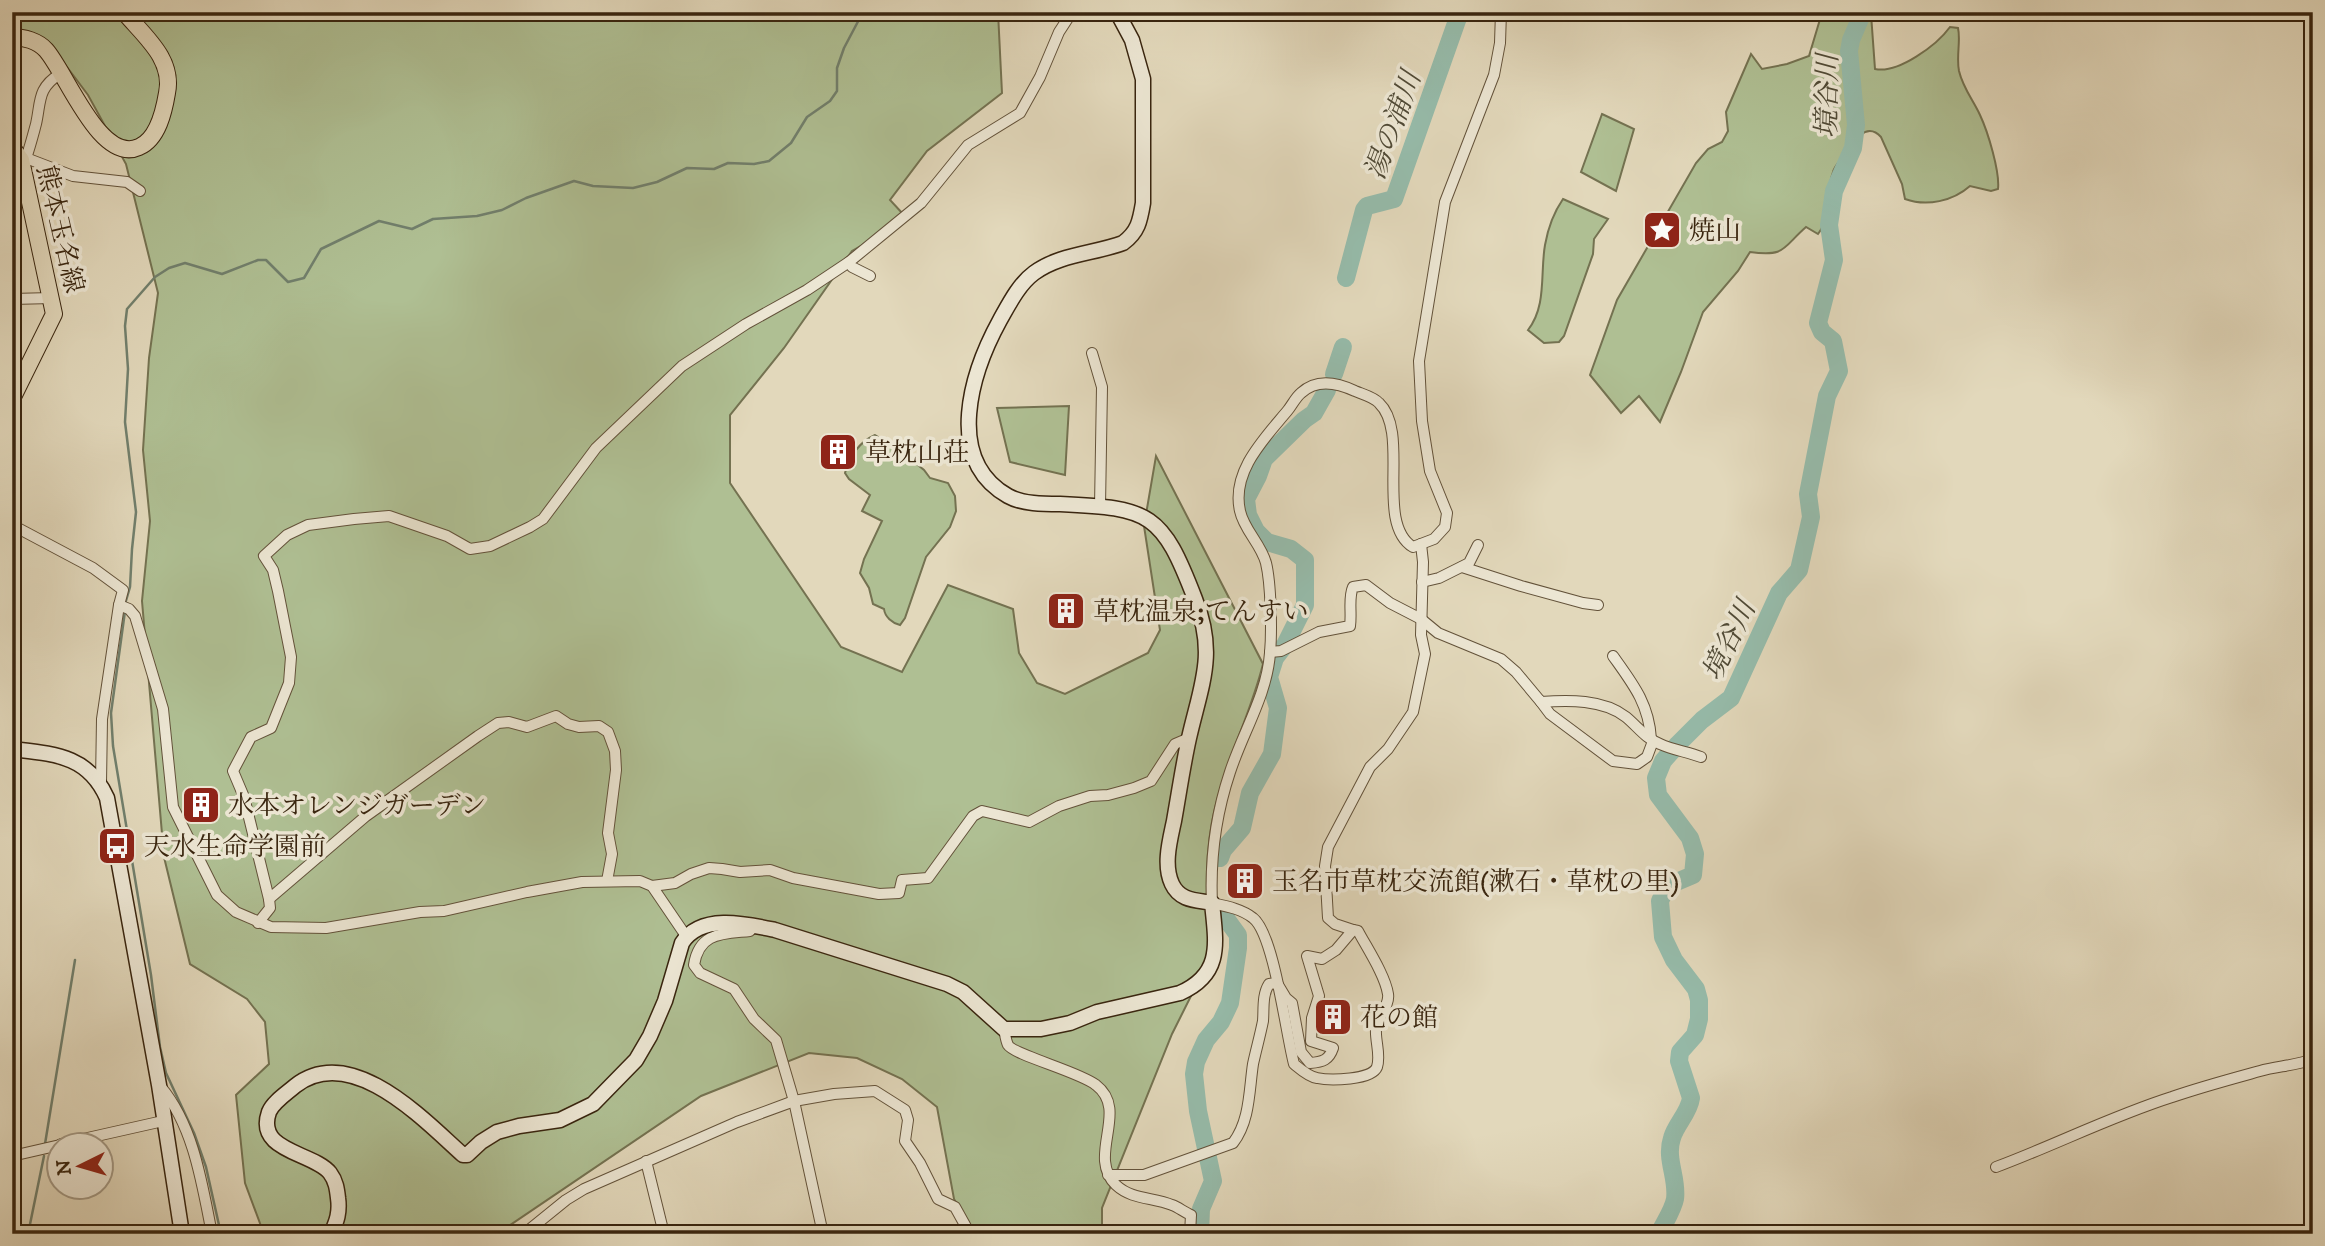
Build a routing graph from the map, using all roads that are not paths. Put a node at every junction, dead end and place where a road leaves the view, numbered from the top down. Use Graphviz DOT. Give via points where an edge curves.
graph roads {
  1 [pos="124,12"];
  2 [pos="1072,12"];
  3 [pos="1117,12"];
  4 [pos="1502,12"];
  5 [pos="12,37"];
  6 [pos="60,74"];
  7 [pos="20,155"];
  8 [pos="140,191"];
  9 [pos="849,262"];
  10 [pos="870,276"];
  11 [pos="52,298"];
  12 [pos="12,299"];
  13 [pos="1092,353"];
  14 [pos="12,399"];
  15 [pos="1100,506"];
  16 [pos="12,525"];
  17 [pos="1421,544"];
  18 [pos="1478,545"];
  19 [pos="1462,567"];
  20 [pos="1422,582"];
  21 [pos="1598,605"];
  22 [pos="123,606"];
  23 [pos="1421,619"];
  24 [pos="1276,652"];
  25 [pos="1613,656"];
  26 [pos="1541,702"];
  27 [pos="1189,738"];
  28 [pos="1652,740"];
  29 [pos="12,749"];
  30 [pos="1701,757"];
  31 [pos="101,783"];
  32 [pos="607,881"];
  33 [pos="652,886"];
  34 [pos="269,899"];
  35 [pos="1212,903"];
  36 [pos="258,923"];
  37 [pos="754,926"];
  38 [pos="1353,930"];
  39 [pos="686,936"];
  40 [pos="1278,983"];
  41 [pos="1004,1029"];
  42 [pos="2313,1059"];
  43 [pos="159,1085"];
  44 [pos="794,1101"];
  45 [pos="163,1122"];
  46 [pos="116,1132"];
  47 [pos="46,1148"];
  48 [pos="12,1156"];
  49 [pos="646,1161"];
  50 [pos="1996,1167"];
  51 [pos="1108,1174"];
  52 [pos="822,1232"];
  53 [pos="182,1234"];
  54 [pos="212,1234"];
  55 [pos="331,1234"];
  56 [pos="524,1234"];
  57 [pos="664,1234"];
  58 [pos="809,1234"];
  59 [pos="970,1234"];
  60 [pos="1190,1234"];
  1 -- 6 [label="main road" via="168,69 166,100 152,139 136,149 119,148 109,141"];
  2 -- 9 [label="street" via="1020,113 968,145 922,203"];
  3 -- 15 [label="street" via="1132,40 1143,79 1140,223 1123,243 1051,262 1031,275 993,333 969,400 971,447 990,482 1009,496 1047,504"];
  4 -- 17 [label="street" via="1494,75 1445,202 1419,361 1430,471 1447,513 1445,527"];
  5 -- 6 [label="main road" via="33,41 46,50"];
  6 -- 7 [label="street" via="48,81 39,100 37,122"];
  7 -- 8 [label="street" via="74,176 127,182"];
  7 -- 11 [label="main road, 熊本玉名線"];
  9 -- 10 [label="street"];
  9 -- 34 [label="street" via="681,366 596,448 543,519 530,527 470,549 389,516 342,520 308,525 287,535 264,556 273,570 291,657 289,683 271,728 251,737 233,771 244,797"];
  11 -- 12 [label="street"];
  11 -- 14 [label="main road, 熊本玉名線" via="54,314"];
  13 -- 15 [label="street" via="1102,387"];
  15 -- 27 [label="street" via="1132,511 1160,528 1202,615 1207,656"];
  16 -- 22 [label="street" via="117,584 123,590"];
  17 -- 20 [label="street"];
  17 -- 24 [label="street" via="1413,547 1406,542 1395,515 1393,440 1379,403 1333,383 1319,383 1301,392 1250,459 1239,494 1240,511 1266,563"];
  18 -- 19 [label="street"];
  19 -- 20 [label="street"];
  19 -- 21 [label="street"];
  20 -- 23 [label="street"];
  22 -- 31 [label="street" via="102,719"];
  22 -- 36 [label="street" via="135,616 163,709 173,807 217,895"];
  23 -- 24 [label="street" via="1366,584 1353,587 1350,593 1350,626 1319,632"];
  23 -- 26 [label="street" via="1438,633 1501,659"];
  23 -- 38 [label="street" via="1425,654 1413,712 1370,767 1328,847 1328,918"];
  24 -- 35 [label="street" via="1230,773 1218,820"];
  25 -- 28 [label="street" via="1642,698"];
  26 -- 28 [label="street" via="1600,705 1624,715"];
  26 -- 28 [label="street" via="1550,714 1613,761 1637,764 1647,757"];
  27 -- 33 [label="street" via="1175,744 1151,781 1134,788 1059,806 1029,822 982,811 973,816 928,878 902,880 899,893 878,894 770,870 709,868 675,883"];
  27 -- 35 [label="street" via="1170,839 1169,874 1172,885 1186,899"];
  28 -- 30 [label="street"];
  29 -- 31 [label="street" via="72,760"];
  31 -- 43 [label="street" via="113,821"];
  32 -- 33 [label="street" via="640,881"];
  32 -- 34 [label="street" via="615,751 608,732 599,726 579,727 556,716 527,727 498,723 366,816"];
  32 -- 36 [label="street" via="326,928"];
  33 -- 39 [label="street"];
  34 -- 36 [label="street" via="270,908"];
  35 -- 40 [label="street" via="1255,918"];
  35 -- 41 [label="street" via="1215,956 1212,967 1193,988 1051,1027"];
  37 -- 39 [label="street" via="707,925"];
  37 -- 41 [label="street" via="947,984 964,992"];
  37 -- 44 [label="street" via="750,931 715,935 695,953 694,965 734,989 776,1041"];
  38 -- 40 [label="street" via="1322,959 1307,956 1319,996 1311,1041 1333,1048 1323,1062 1310,1063 1301,1052 1292,1003"];
  38 -- 40 [label="street" via="1358,931 1388,994 1376,1028 1377,1069 1371,1074 1315,1078 1294,1064"];
  39 -- 55 [label="street" via="665,1002 636,1060 593,1104 576,1114 497,1132 463,1155 383,1088 361,1078 317,1073 283,1096 269,1112 270,1136 282,1148 330,1173 340,1212"];
  40 -- 51 [label="street" via="1265,990 1248,1108 1233,1143 1144,1175"];
  41 -- 51 [label="street" via="1008,1046 1017,1053 1075,1074 1108,1097"];
  42 -- 50 [label="street" via="2169,1097"];
  43 -- 45 [label="street"];
  43 -- 54 [label="street" via="171,1099 188,1136"];
  44 -- 49 [label="street"];
  44 -- 52 [label="street"];
  44 -- 59 [label="street" via="874,1091 905,1110 905,1141 938,1199 955,1207"];
  45 -- 46 [label="street"];
  45 -- 53 [label="street"];
  47 -- 48 [label="street"];
  49 -- 56 [label="street" via="584,1189"];
  49 -- 57 [label="street"];
  51 -- 60 [label="street" via="1117,1186 1140,1198 1171,1204 1191,1215"];
  52 -- 58 [label="street"];
}
